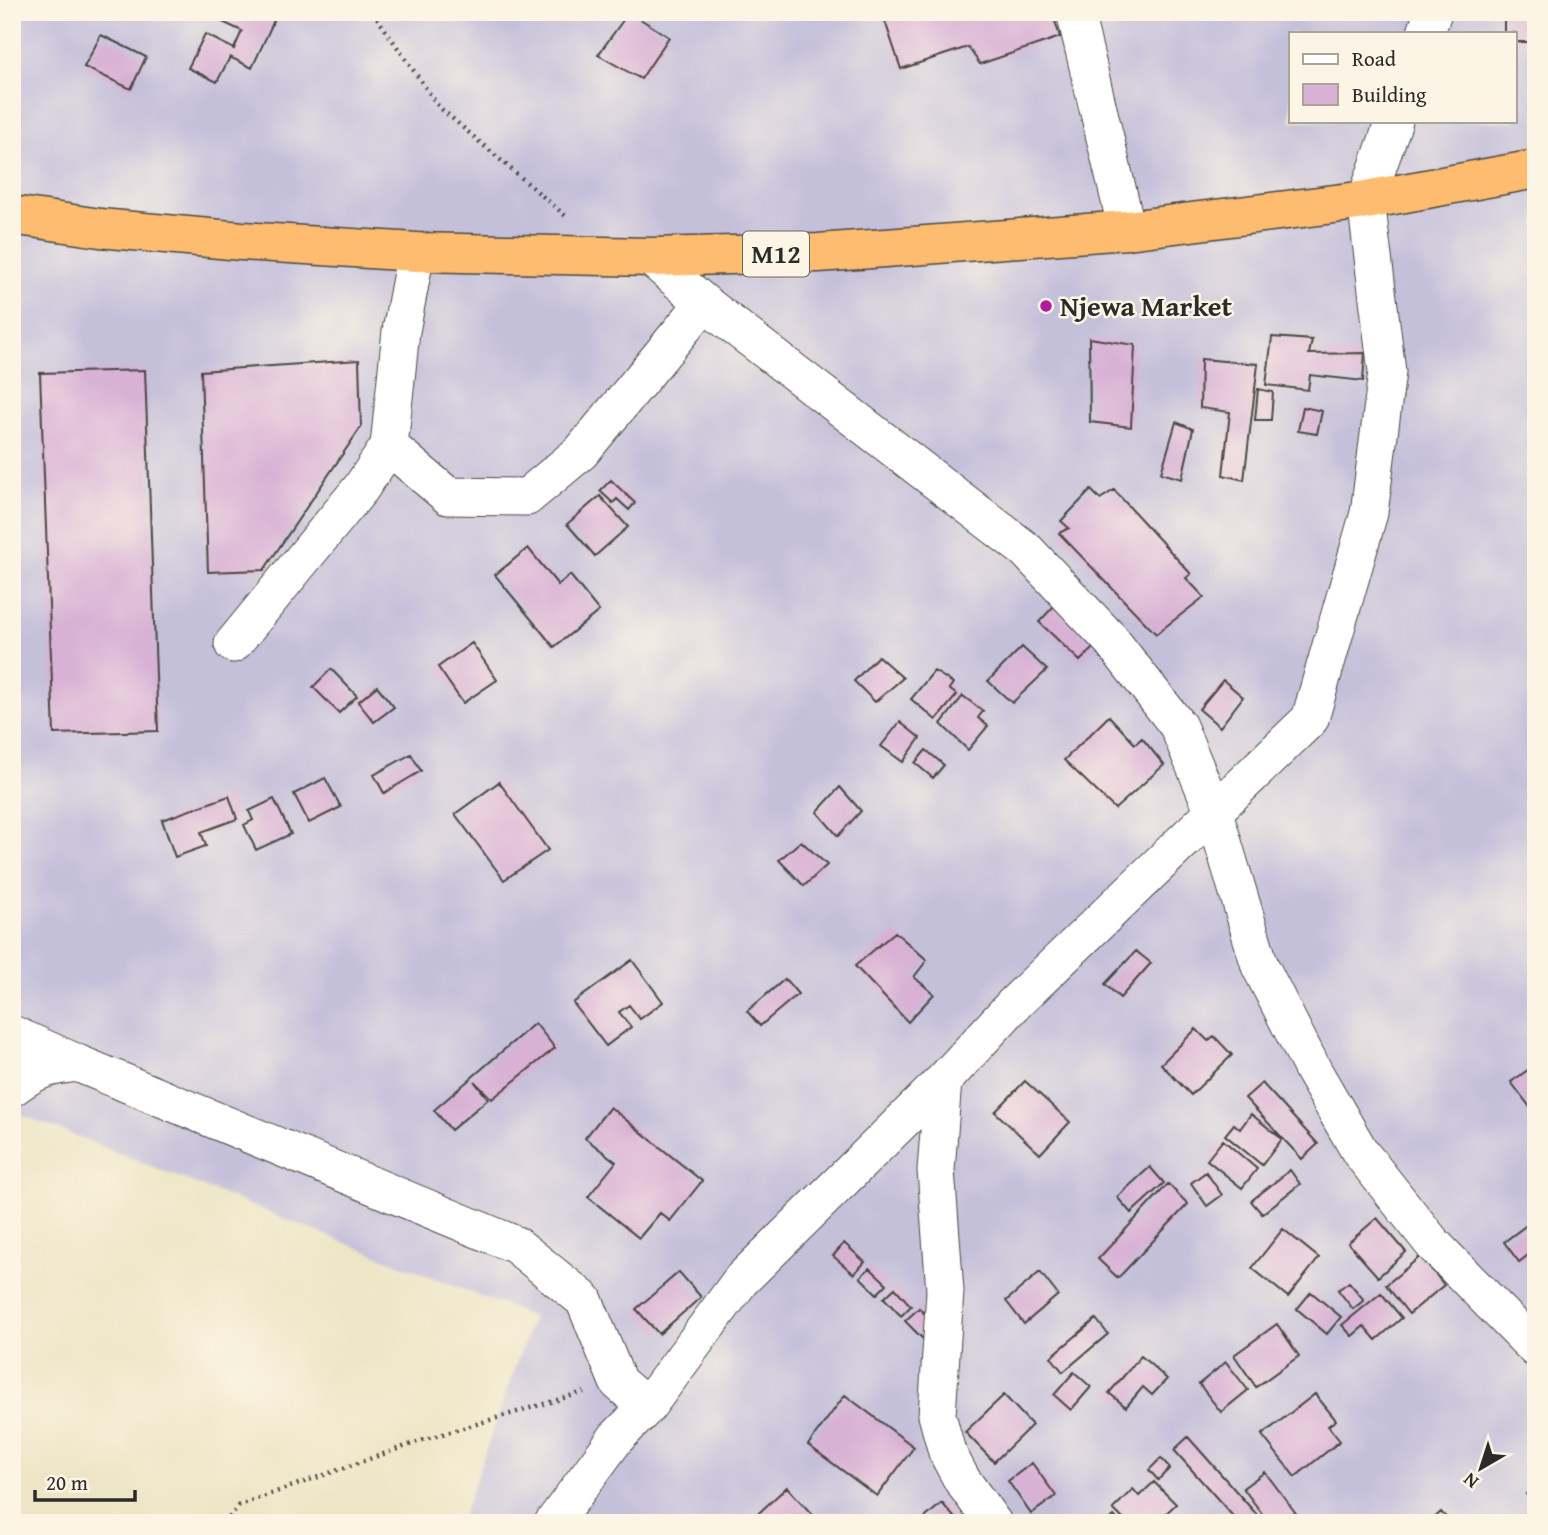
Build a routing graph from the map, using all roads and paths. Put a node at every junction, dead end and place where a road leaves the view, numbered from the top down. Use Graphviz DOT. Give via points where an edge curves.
graph roads {
  1 [pos="373,12"];
  2 [pos="1075,12"];
  3 [pos="1433,12"];
  4 [pos="1426,32"];
  5 [pos="1394,122"];
  6 [pos="1536,169"];
  7 [pos="1366,200"];
  8 [pos="12,215"];
  9 [pos="570,220"];
  10 [pos="1127,230"];
  11 [pos="416,252"];
  12 [pos="650,257"];
  13 [pos="704,303"];
  14 [pos="388,446"];
  15 [pos="233,644"];
  16 [pos="1214,812"];
  17 [pos="12,1034"];
  18 [pos="77,1063"];
  19 [pos="943,1081"];
  20 [pos="12,1088"];
  21 [pos="1536,1349"];
  22 [pos="618,1382"];
  23 [pos="647,1407"];
  24 [pos="225,1523"];
  25 [pos="553,1523"];
  26 [pos="993,1523"];
  1 -- 9 [label="path" via="439,107"];
  2 -- 10 [label="street"];
  3 -- 4 [label="street"];
  5 -- 7 [label="street"];
  6 -- 7 [label="highway, M12"];
  7 -- 10 [label="highway, M12"];
  7 -- 16 [label="street" via="1387,372 1369,513 1310,719"];
  8 -- 11 [label="highway, M12" via="242,242"];
  10 -- 12 [label="highway, M12" via="818,253"];
  11 -- 12 [label="highway, M12"];
  11 -- 14 [label="street" via="401,331"];
  12 -- 13 [label="street"];
  13 -- 14 [label="street" via="582,452 527,497 448,496"];
  13 -- 16 [label="street" via="1026,550 1111,640 1178,726"];
  14 -- 15 [label="street" via="360,488"];
  16 -- 19 [label="street" via="1014,1004"];
  16 -- 21 [label="street" via="1259,966 1360,1152 1433,1244"];
  17 -- 18 [label="street"];
  18 -- 20 [label="street" via="50,1066"];
  18 -- 22 [label="street" via="516,1245 584,1300"];
  19 -- 23 [label="street" via="741,1280"];
  19 -- 26 [label="street" via="936,1170 945,1291 937,1415 947,1452"];
  22 -- 23 [label="street"];
  22 -- 24 [label="path" via="424,1440 239,1505"];
  23 -- 25 [label="street" via="615,1438"];
}
